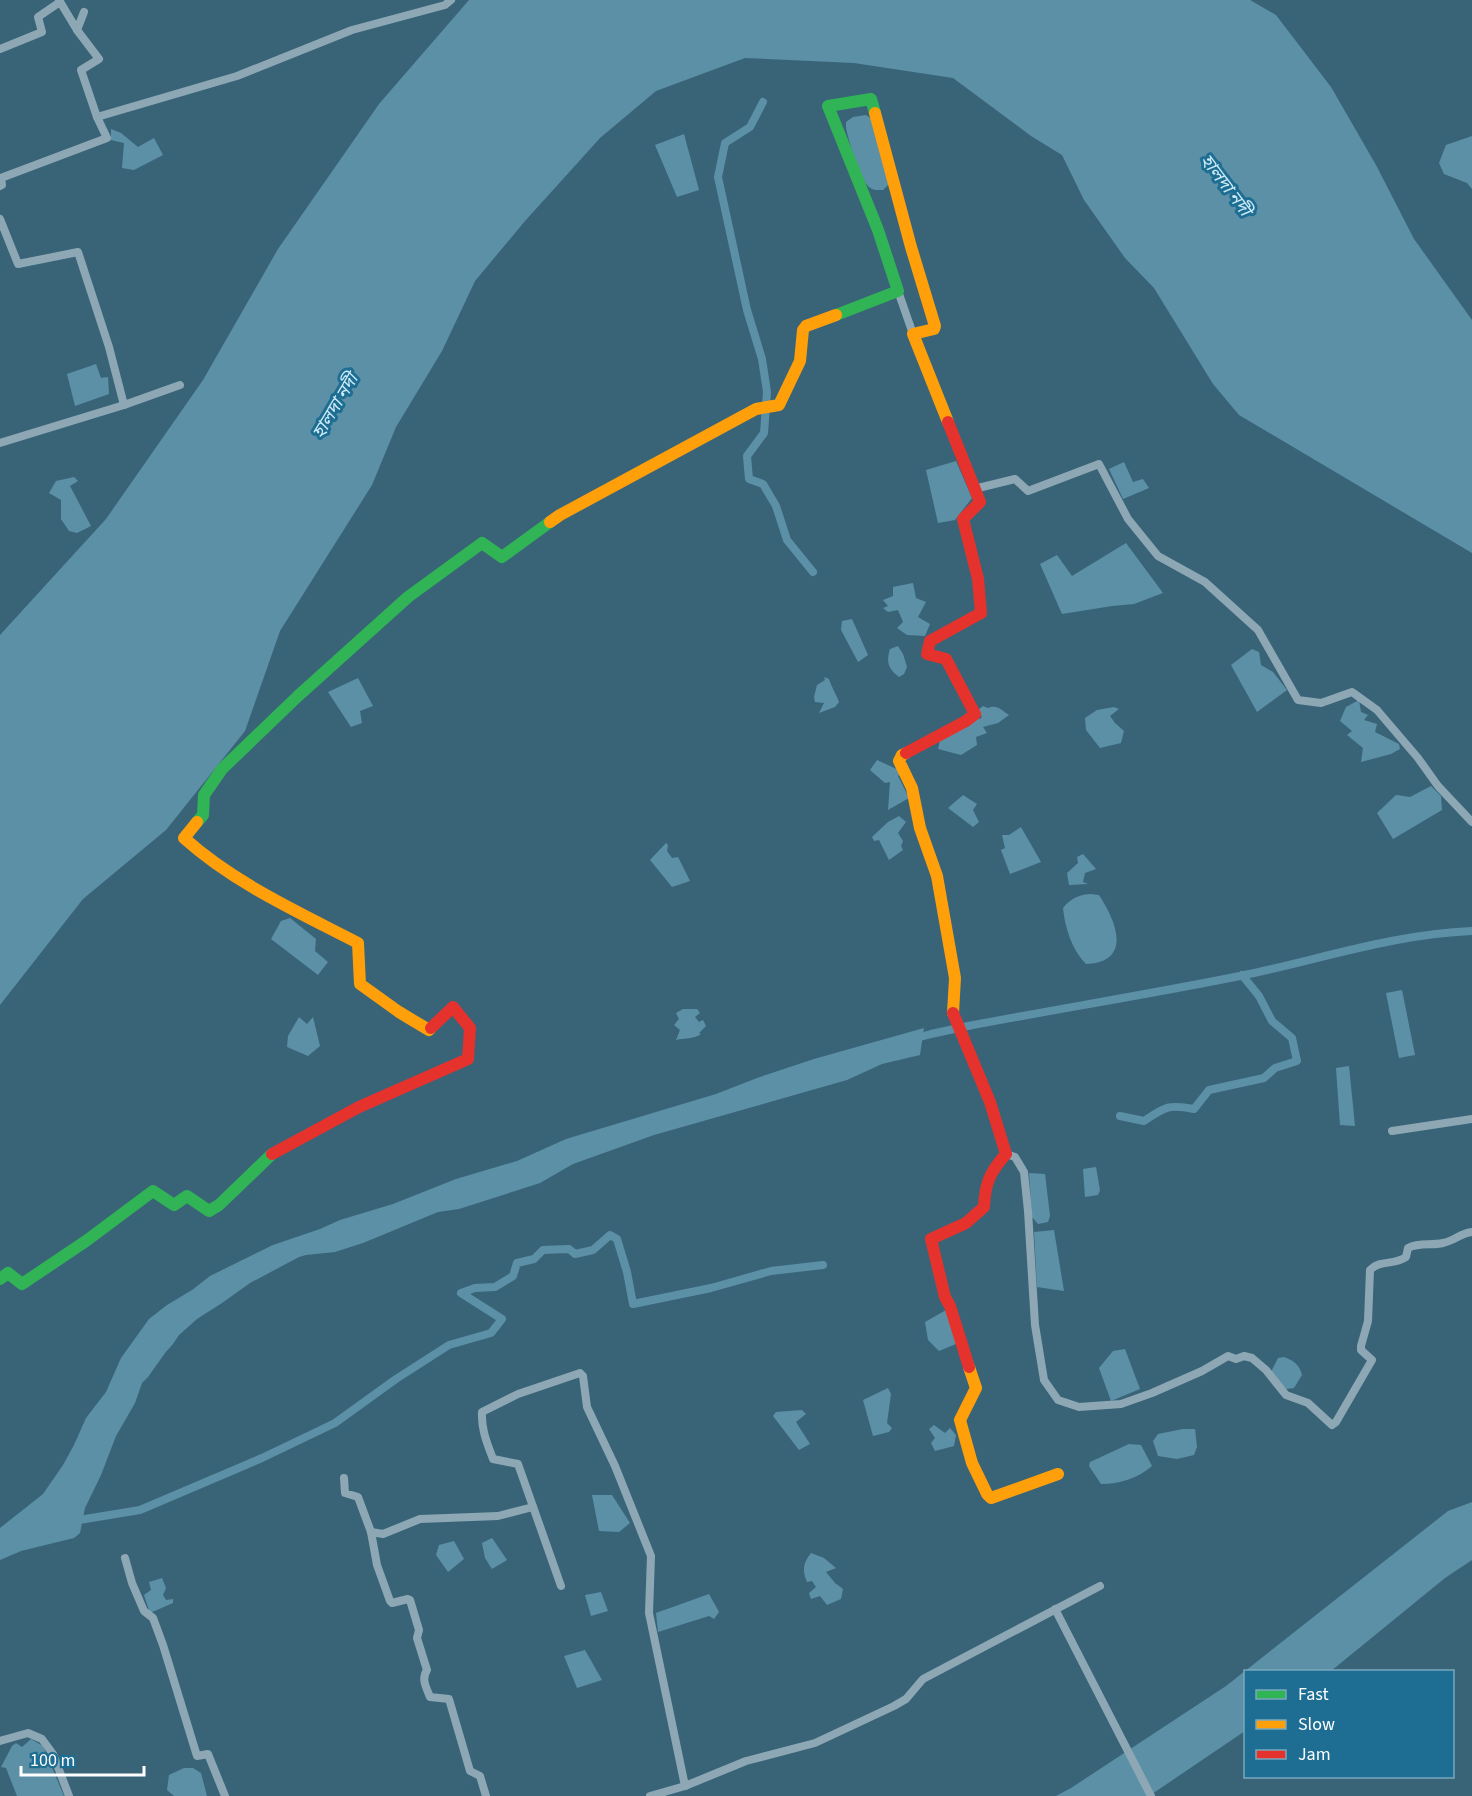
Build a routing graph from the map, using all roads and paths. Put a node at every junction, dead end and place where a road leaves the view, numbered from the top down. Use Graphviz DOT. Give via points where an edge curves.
graph roads {
  1 [pos="451,0"];
  2 [pos="60,1"];
  3 [pos="84,12"];
  4 [pos="77,30"];
  5 [pos="0,50"];
  6 [pos="97,117"];
  7 [pos="0,186"];
  8 [pos="0,219"];
  9 [pos="898,291"];
  10 [pos="913,334"];
  11 [pos="180,385"];
  12 [pos="124,405"];
  13 [pos="0,443"];
  14 [pos="974,489"];
  15 [pos="1472,822"];
  16 [pos="1472,1119"];
  17 [pos="1392,1131"];
  18 [pos="1006,1154"];
  19 [pos="1472,1232"];
  20 [pos="0,1279"];
  21 [pos="1059,1474"];
  22 [pos="344,1478"];
  23 [pos="533,1507"];
  24 [pos="371,1532"];
  25 [pos="125,1558"];
  26 [pos="561,1586"];
  27 [pos="1100,1586"];
  28 [pos="1055,1610"];
  29 [pos="0,1741"];
  30 [pos="685,1786"];
  31 [pos="69,1796"];
  32 [pos="225,1796"];
  33 [pos="486,1796"];
  34 [pos="650,1796"];
  35 [pos="1151,1796"];
  1 -- 6 [label="street" via="445,5 352,30 237,76"];
  2 -- 4 [label="street"];
  2 -- 5 [label="street" via="38,17 42,32"];
  3 -- 4 [label="street"];
  4 -- 6 [label="street" via="99,59 81,70"];
  6 -- 7 [label="street" via="106,138 1,178"];
  8 -- 12 [label="street" via="18,264 78,252"];
  9 -- 10 [label="street"];
  9 -- 10 [label="street" via="828,105 871,99 935,326"];
  9 -- 20 [label="street" via="806,326 800,361 779,405 756,410 560,515 502,557 482,543 408,597 298,696 222,769 204,795 203,815 184,838 205,857 266,895 358,943 360,984 399,1012 429,1030 453,1006 470,1028 468,1059 358,1107 268,1156 209,1211 187,1196 174,1205 153,1191 22,1284 8,1273"];
  10 -- 14 [label="street"];
  11 -- 12 [label="street"];
  12 -- 13 [label="street"];
  14 -- 15 [label="street" via="1015,479 1028,491 1099,464 1128,519 1158,556 1205,582 1258,630 1298,700 1321,703 1352,692 1377,710"];
  14 -- 18 [label="street" via="980,502 963,519 978,579 981,613 930,641 927,654 946,659 975,714 902,755 899,761 912,788 920,828 937,876 955,978 952,1012 990,1102"];
  16 -- 17 [label="street"];
  18 -- 19 [label="street" via="1015,1157 1024,1172 1035,1325 1044,1380 1058,1400 1079,1407 1120,1404 1202,1371 1228,1356 1244,1356 1266,1370 1287,1395 1308,1403 1332,1425 1372,1360 1361,1350 1368,1321 1372,1267 1398,1262 1416,1244 1444,1243"];
  18 -- 21 [label="street" via="991,1170 984,1207 966,1223 931,1239 945,1297 976,1388 960,1420 972,1463 991,1498"];
  22 -- 24 [label="street" via="345,1494 358,1497"];
  23 -- 24 [label="street" via="498,1516 420,1520 383,1534"];
  23 -- 26 [label="street"];
  23 -- 30 [label="street" via="518,1464 493,1459 482,1428 482,1412 518,1394 580,1373 587,1407 651,1556 649,1613"];
  24 -- 33 [label="street" via="377,1565 390,1600 410,1600 427,1670 424,1683 430,1697 449,1699 470,1771 480,1776"];
  25 -- 32 [label="street" via="144,1611 153,1618 163,1645 197,1756 208,1754"];
  27 -- 28 [label="street"];
  28 -- 30 [label="street" via="922,1679 894,1706 815,1743 746,1761"];
  28 -- 35 [label="street"];
  29 -- 31 [label="street" via="28,1733 42,1739 53,1754"];
  30 -- 34 [label="street"];
}
